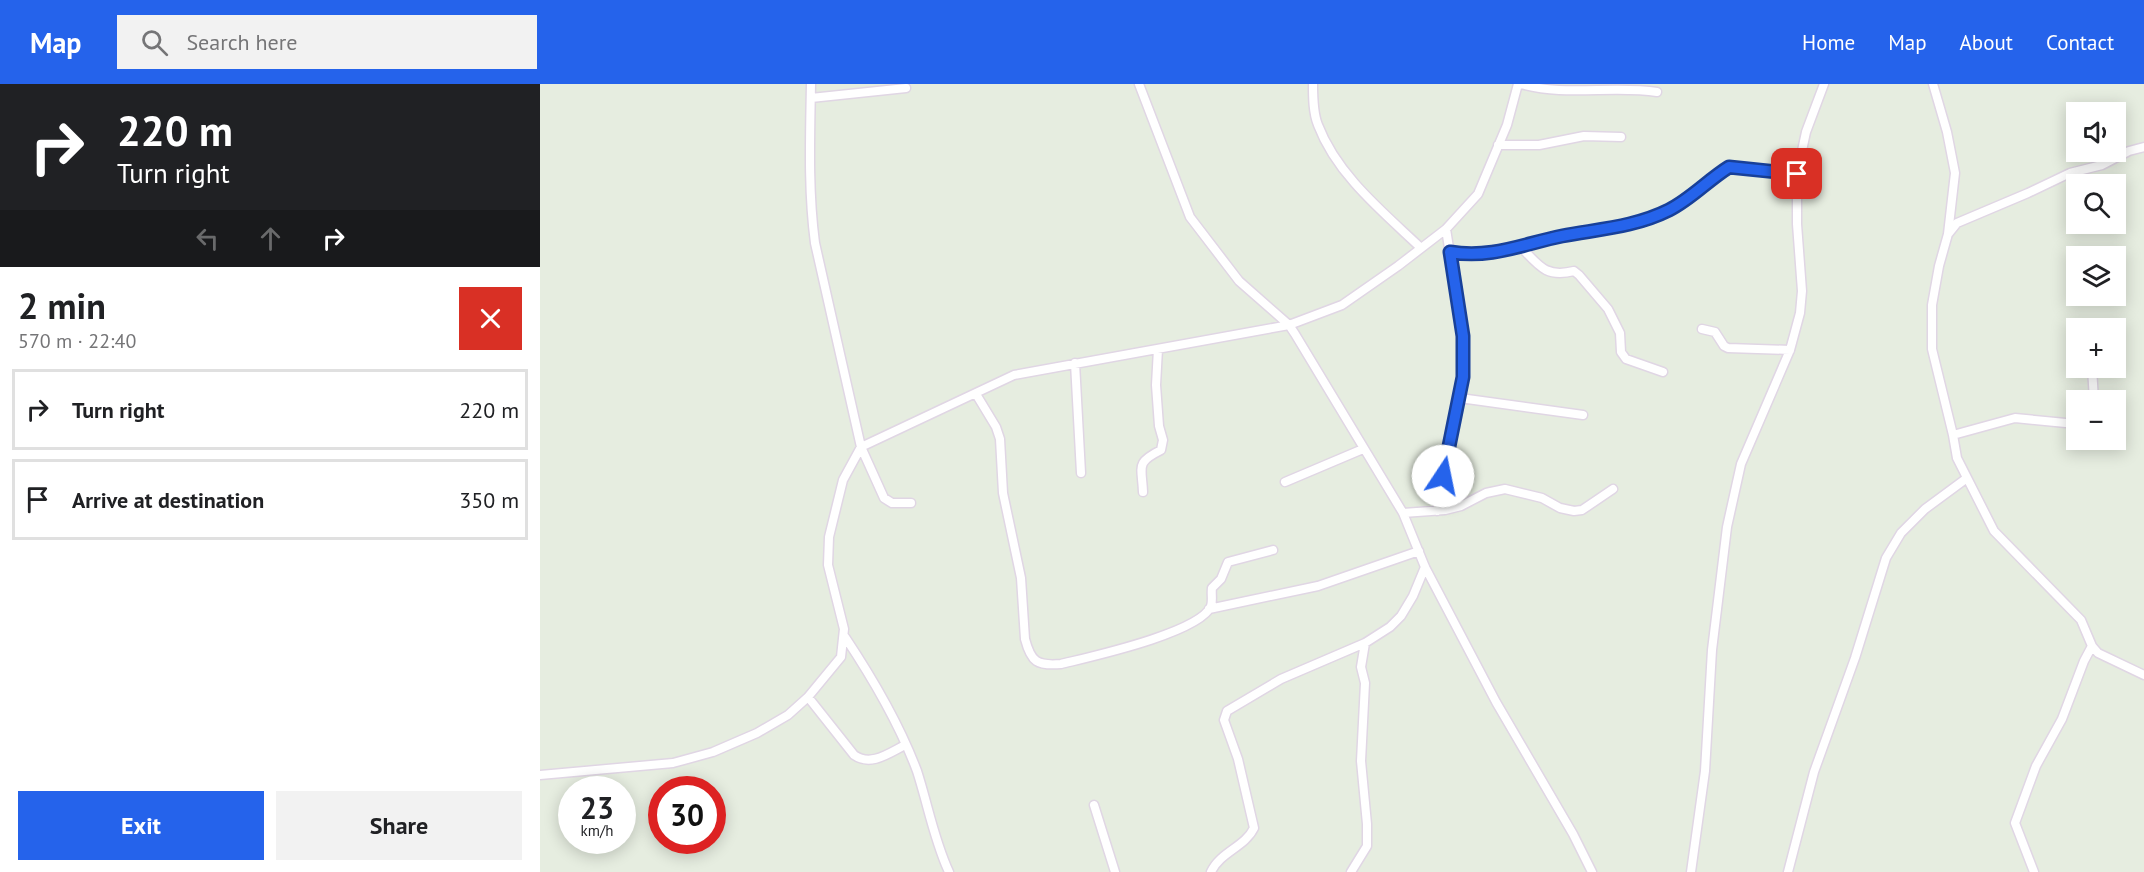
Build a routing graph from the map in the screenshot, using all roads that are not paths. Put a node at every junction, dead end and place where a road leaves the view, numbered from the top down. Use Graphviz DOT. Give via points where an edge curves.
graph roads {
  1 [pos="811,84"];
  2 [pos="1138,84"];
  3 [pos="1312,84"];
  4 [pos="1520,84"];
  5 [pos="1824,84"];
  6 [pos="1933,84"];
  7 [pos="906,88"];
  8 [pos="1657,92"];
  9 [pos="811,98"];
  10 [pos="1621,137"];
  11 [pos="1498,145"];
  12 [pos="2144,147"];
  13 [pos="1797,174"];
  14 [pos="1446,229"];
  15 [pos="1948,234"];
  16 [pos="1521,247"];
  17 [pos="1421,248"];
  18 [pos="1450,252"];
  19 [pos="1289,325"];
  20 [pos="1702,329"];
  21 [pos="1158,349"];
  22 [pos="1790,350"];
  23 [pos="1075,363"];
  24 [pos="1663,372"];
  25 [pos="976,394"];
  26 [pos="1460,398"];
  27 [pos="1583,415"];
  28 [pos="2066,423"];
  29 [pos="1953,435"];
  30 [pos="861,447"];
  31 [pos="1363,449"];
  32 [pos="1081,473"];
  33 [pos="1967,478"];
  34 [pos="1285,482"];
  35 [pos="1613,489"];
  36 [pos="1143,492"];
  37 [pos="911,503"];
  38 [pos="1437,511"];
  39 [pos="1402,513"];
  40 [pos="1273,550"];
  41 [pos="1419,551"];
  42 [pos="1425,567"];
  43 [pos="1209,609"];
  44 [pos="844,637"];
  45 [pos="1365,643"];
  46 [pos="2092,646"];
  47 [pos="2144,675"];
  48 [pos="808,697"];
  49 [pos="905,745"];
  50 [pos="540,775"];
  51 [pos="1094,805"];
  52 [pos="949,872"];
  53 [pos="1115,872"];
  54 [pos="1211,872"];
  55 [pos="1351,872"];
  56 [pos="1592,872"];
  57 [pos="1691,872"];
  58 [pos="1788,872"];
  59 [pos="2034,872"];
  1 -- 9 [label="street"];
  2 -- 19 [label="street" via="1190,217 1239,281"];
  3 -- 17 [label="street" via="1317,123 1330,151 1363,193"];
  4 -- 8 [label="street" via="1550,90"];
  4 -- 11 [label="street"];
  5 -- 13 [label="street" via="1806,132"];
  6 -- 15 [label="street" via="1955,173"];
  7 -- 9 [label="street"];
  9 -- 30 [label="street" via="809,175 815,243"];
  10 -- 11 [label="street" via="1584,136 1539,145"];
  11 -- 14 [label="street" via="1478,194"];
  12 -- 15 [label="street" via="2102,165 2070,173 1975,215 1957,223"];
  13 -- 16 [label="street" via="1729,167 1670,210 1631,224"];
  13 -- 22 [label="street" via="1802,291"];
  14 -- 17 [label="street"];
  14 -- 18 [label="street"];
  15 -- 29 [label="street" via="1930,330"];
  16 -- 18 [label="street" via="1488,253"];
  16 -- 24 [label="street" via="1545,271 1574,271 1579,275 1608,309 1620,333 1621,352 1626,359"];
  17 -- 19 [label="street" via="1342,305"];
  18 -- 26 [label="street" via="1463,336"];
  19 -- 21 [label="street"];
  19 -- 31 [label="street"];
  20 -- 22 [label="street" via="1715,332 1728,348"];
  21 -- 23 [label="street"];
  21 -- 36 [label="street" via="1157,404 1163,440 1161,450 1144,458 1141,465"];
  22 -- 57 [label="street" via="1741,464 1727,527 1712,650 1706,771"];
  23 -- 25 [label="street" via="1014,375"];
  23 -- 32 [label="street"];
  25 -- 30 [label="street"];
  25 -- 43 [label="street" via="1000,439 1003,492 1021,578 1025,639 1035,661 1045,665 1061,663 1141,643 1186,626"];
  26 -- 27 [label="street"];
  26 -- 38 [label="street"];
  28 -- 29 [label="street" via="2015,418"];
  29 -- 33 [label="street" via="1957,458"];
  30 -- 37 [label="street" via="884,498 892,503"];
  30 -- 44 [label="street" via="843,480 829,537 828,565"];
  31 -- 34 [label="street"];
  31 -- 39 [label="street"];
  33 -- 46 [label="street" via="1994,531 2081,620"];
  33 -- 58 [label="street" via="1925,509 1901,533 1886,558 1814,772"];
  35 -- 38 [label="street" via="1582,510 1560,508 1542,498 1505,489"];
  38 -- 39 [label="street"];
  39 -- 41 [label="street"];
  40 -- 43 [label="street" via="1228,562 1212,588"];
  41 -- 42 [label="street"];
  41 -- 43 [label="street" via="1318,586"];
  42 -- 45 [label="street" via="1401,616"];
  42 -- 56 [label="street"];
  44 -- 48 [label="street" via="841,657"];
  44 -- 49 [label="street" via="872,678"];
  45 -- 54 [label="street" via="1281,679 1227,711 1224,720 1238,759 1254,828"];
  45 -- 55 [label="street" via="1361,667 1365,683 1361,761 1367,846"];
  46 -- 47 [label="street" via="2098,653"];
  46 -- 59 [label="street" via="2062,719 2036,765 2015,822"];
  48 -- 49 [label="street" via="861,760 871,761"];
  48 -- 50 [label="street" via="788,715 757,733 713,752 673,763"];
  49 -- 52 [label="street"];
  51 -- 53 [label="street"];
}
